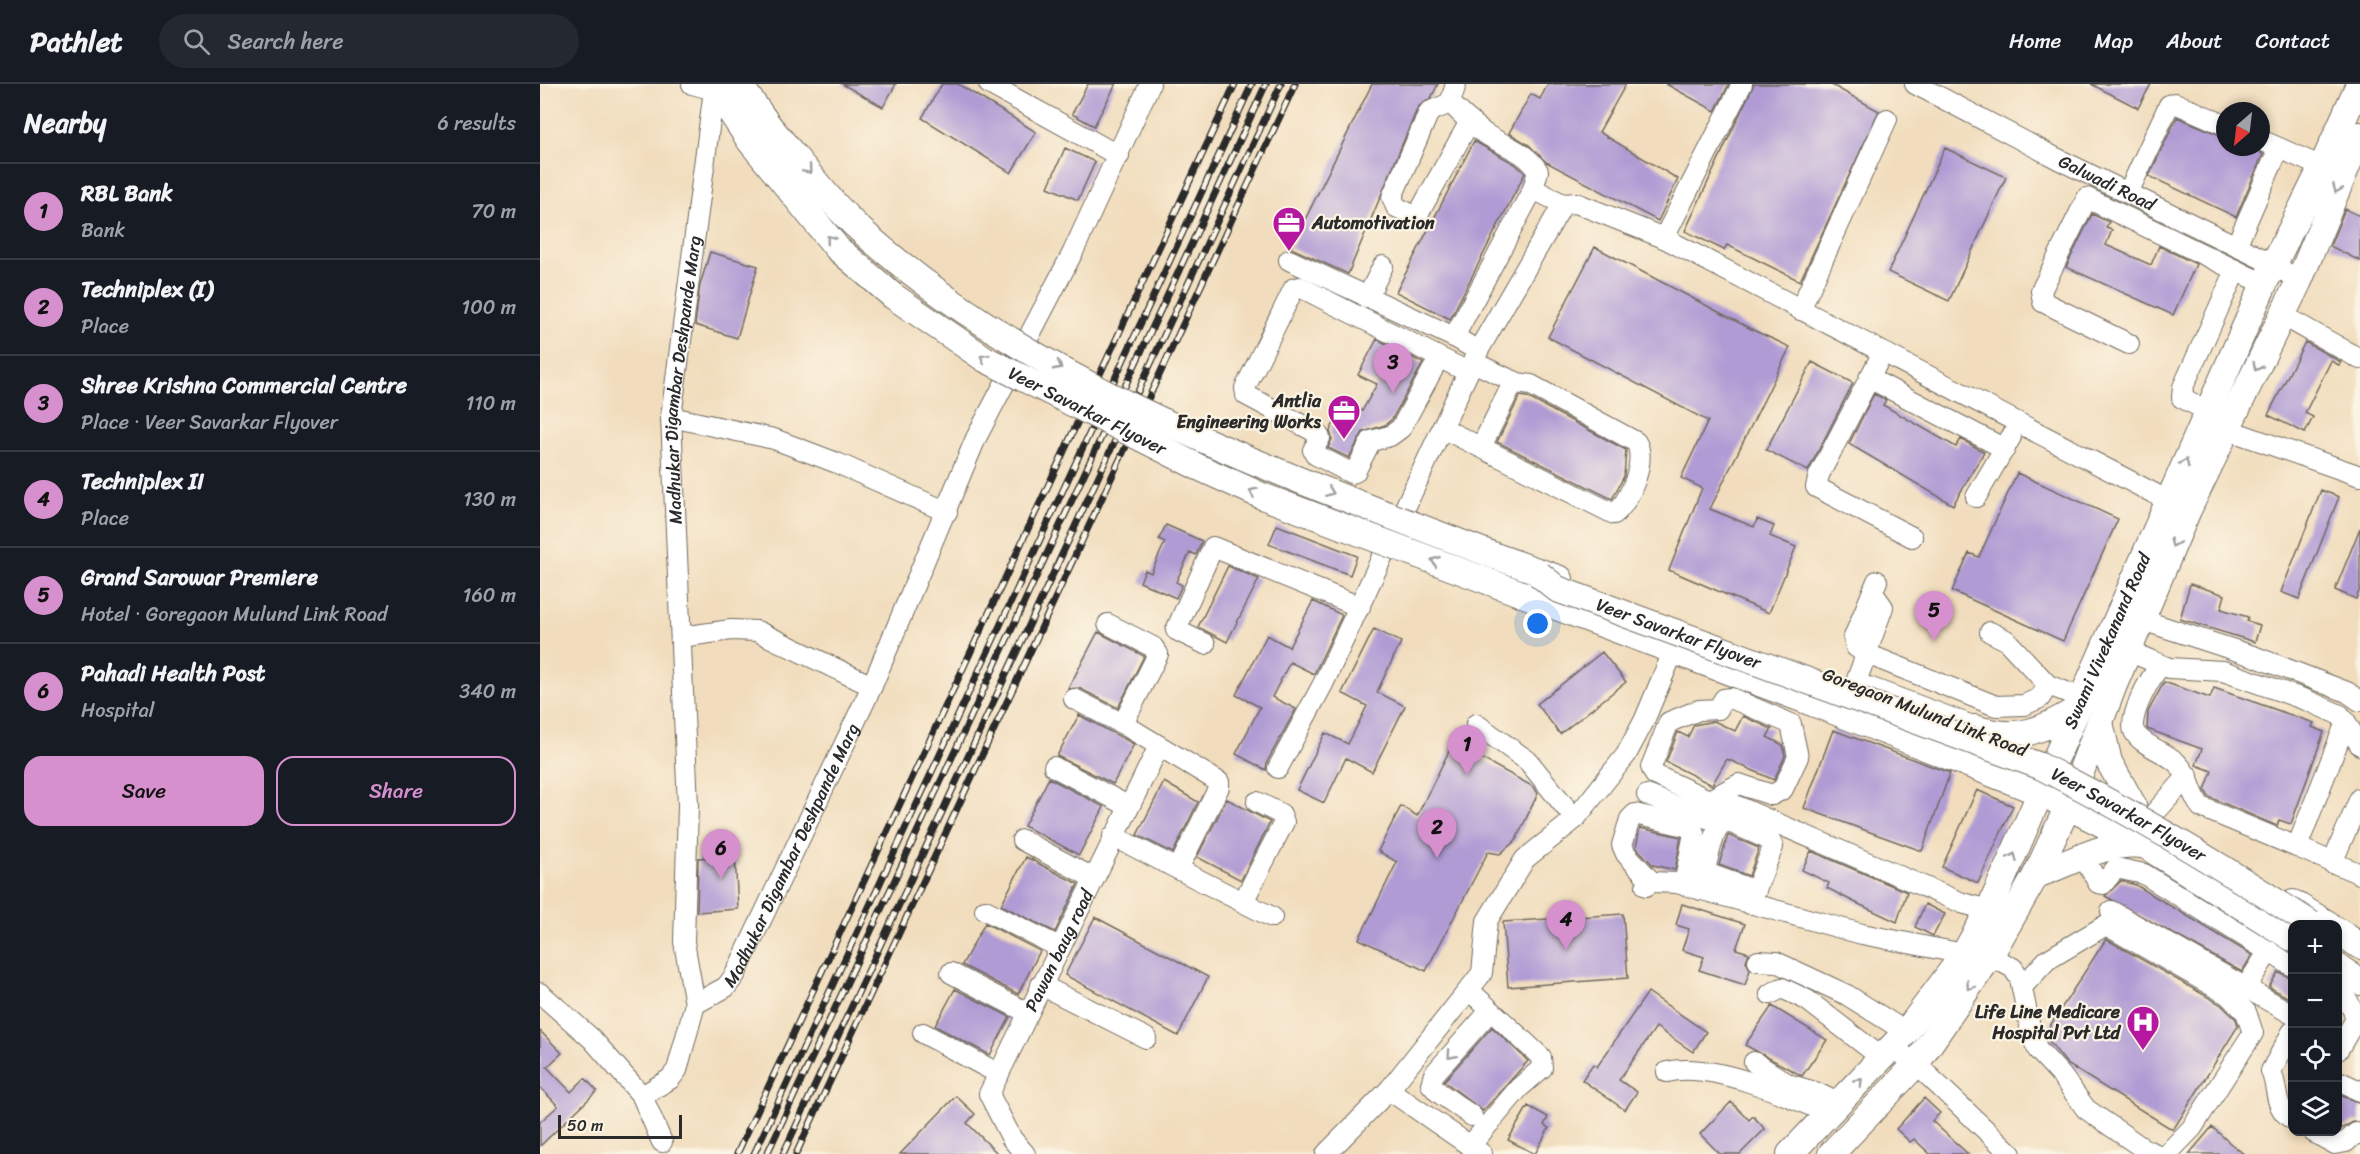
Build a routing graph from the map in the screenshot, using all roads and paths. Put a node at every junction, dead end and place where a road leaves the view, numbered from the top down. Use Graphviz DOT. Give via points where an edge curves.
graph roads {
  1 [pos="740,84"];
  2 [pos="989,84"];
  3 [pos="1150,84"];
  4 [pos="1742,84"];
  5 [pos="1915,84"];
  6 [pos="2359,84"];
  7 [pos="706,86"];
  8 [pos="1453,93"];
  9 [pos="1887,119"];
  10 [pos="1470,121"];
  11 [pos="2216,121"];
  12 [pos="760,133"];
  13 [pos="2270,144"];
  14 [pos="2357,152"];
  15 [pos="1119,156"];
  16 [pos="2266,156"];
  17 [pos="2322,167"];
  18 [pos="2098,178"];
  19 [pos="1533,189"];
  20 [pos="2128,193"];
  21 [pos="2087,198"];
  22 [pos="1563,204"];
  23 [pos="2160,209"];
  24 [pos="2150,228"];
  25 [pos="1664,238"];
  26 [pos="2236,246"];
  27 [pos="1289,260"];
  28 [pos="1383,266"];
  29 [pos="2236,270"];
  30 [pos="2269,274"];
  31 [pos="2299,281"];
  32 [pos="1367,298"];
  33 [pos="1800,310"];
  34 [pos="2282,315"];
  35 [pos="1454,337"];
  36 [pos="2128,344"];
  37 [pos="1882,354"];
  38 [pos="2360,359"];
  39 [pos="1473,362"];
  40 [pos="1432,369"];
  41 [pos="1869,378"];
  42 [pos="1514,381"];
  43 [pos="2208,411"];
  44 [pos="671,417"];
  45 [pos="2019,425"];
  46 [pos="1442,428"];
  47 [pos="2226,429"];
  48 [pos="1481,447"];
  49 [pos="2005,449"];
  50 [pos="2360,476"];
  51 [pos="1976,498"];
  52 [pos="2177,506"];
  53 [pos="946,512"];
  54 [pos="1911,537"];
  55 [pos="1495,556"];
  56 [pos="1490,582"];
  57 [pos="1533,584"];
  58 [pos="1875,587"];
  59 [pos="1360,607"];
  60 [pos="2142,620"];
  61 [pos="1108,624"];
  62 [pos="1990,632"];
  63 [pos="681,637"];
  64 [pos="1205,644"];
  65 [pos="2128,651"];
  66 [pos="1673,652"];
  67 [pos="1868,654"];
  68 [pos="2161,665"];
  69 [pos="1855,685"];
  70 [pos="2048,685"];
  71 [pos="872,686"];
  72 [pos="1074,699"];
  73 [pos="1800,699"];
  74 [pos="2360,701"];
  75 [pos="2080,703"];
  76 [pos="1955,721"];
  77 [pos="2100,722"];
  78 [pos="2346,723"];
  79 [pos="1123,724"];
  80 [pos="1476,724"];
  81 [pos="1791,724"];
  82 [pos="2360,744"];
  83 [pos="1159,746"];
  84 [pos="2054,761"];
  85 [pos="1054,767"];
  86 [pos="1278,768"];
  87 [pos="2081,774"];
  88 [pos="2188,776"];
  89 [pos="2041,793"];
  90 [pos="1647,795"];
  91 [pos="2360,798"];
  92 [pos="1257,802"];
  93 [pos="1128,806"];
  94 [pos="2068,806"];
  95 [pos="2143,811"];
  96 [pos="1575,819"];
  97 [pos="1113,836"];
  98 [pos="1022,840"];
  99 [pos="2146,846"];
  100 [pos="2297,847"];
  101 [pos="2083,856"];
  102 [pos="2332,863"];
  103 [pos="1178,869"];
  104 [pos="2360,874"];
  105 [pos="2036,875"];
  106 [pos="1093,878"];
  107 [pos="1697,883"];
  108 [pos="1753,897"];
  109 [pos="1243,902"];
  110 [pos="985,910"];
  111 [pos="2111,910"];
  112 [pos="2001,914"];
  113 [pos="1272,917"];
  114 [pos="2291,920"];
  115 [pos="2305,920"];
  116 [pos="2321,920"];
  117 [pos="2342,934"];
  118 [pos="2288,935"];
  119 [pos="2342,945"];
  120 [pos="2360,946"];
  121 [pos="1059,947"];
  122 [pos="2269,951"];
  123 [pos="2342,953"];
  124 [pos="1964,954"];
  125 [pos="1990,956"];
  126 [pos="2360,956"];
  127 [pos="1758,961"];
  128 [pos="2288,963"];
  129 [pos="2360,965"];
  130 [pos="2342,970"];
  131 [pos="951,973"];
  132 [pos="2360,982"];
  133 [pos="1041,985"];
  134 [pos="2022,987"];
  135 [pos="2246,987"];
  136 [pos="1469,990"];
  137 [pos="540,993"];
  138 [pos="1770,994"];
  139 [pos="2342,997"];
  140 [pos="694,1004"];
  141 [pos="1490,1011"];
  142 [pos="2288,1012"];
  143 [pos="1028,1013"];
  144 [pos="2358,1021"];
  145 [pos="923,1033"];
  146 [pos="1146,1038"];
  147 [pos="2288,1039"];
  148 [pos="2342,1043"];
  149 [pos="1893,1046"];
  150 [pos="1754,1062"];
  151 [pos="1916,1064"];
  152 [pos="1667,1072"];
  153 [pos="999,1074"];
  154 [pos="2339,1082"];
  155 [pos="1389,1090"];
  156 [pos="2360,1091"];
  157 [pos="642,1096"];
  158 [pos="1833,1108"];
  159 [pos="2288,1117"];
  160 [pos="1445,1128"];
  161 [pos="2360,1134"];
  162 [pos="2321,1136"];
  163 [pos="663,1142"];
  164 [pos="1476,1150"];
  165 [pos="1025,1154"];
  166 [pos="1326,1154"];
  167 [pos="1790,1154"];
  168 [pos="1831,1154"];
  169 [pos="2011,1154"];
  170 [pos="2156,1154"];
  171 [pos="2167,1154"];
  1 -- 12 [label="main road"];
  2 -- 15 [label="street"];
  3 -- 15 [label="street, Madhukar Digambar Deshpande Marg"];
  4 -- 25 [label="street"];
  5 -- 18 [label="street, Galwadi Road"];
  6 -- 17 [label="main road, Swami Vivekanand Road"];
  7 -- 12 [label="main road"];
  7 -- 44 [label="street, Madhukar Digambar Deshpande Marg"];
  8 -- 10 [label="street"];
  8 -- 10 [label="street" via="1428,112 1392,197 1396,207 1415,216 1420,211"];
  9 -- 33 [label="street"];
  10 -- 19 [label="street" via="1535,165 1539,171"];
  11 -- 20 [label="street" via="2175,103 2169,105"];
  12 -- 55 [label="main road, Veer Savarkar Flyover, one-way, bridge" via="854,224 967,314 1012,341 1160,419 1247,459"];
  56 -- 12 [label="main road, Veer Savarkar Flyover, one-way, bridge" via="1251,491 985,360 893,296 837,248"];
  13 -- 17 [label="street"];
  14 -- 31 [label="main road, Swami Vivekanand Road, one-way"];
  15 -- 53 [label="street, Madhukar Digambar Deshpande Marg" via="976,438"];
  16 -- 26 [label="street"];
  17 -- 30 [label="main road, Swami Vivekanand Road"];
  18 -- 20 [label="street, Galwadi Road"];
  18 -- 21 [label="street"];
  19 -- 22 [label="street"];
  19 -- 35 [label="street"];
  20 -- 23 [label="street, Galwadi Road"];
  21 -- 24 [label="street"];
  21 -- 36 [label="street" via="2042,291 2043,302"];
  22 -- 25 [label="street" via="1576,202"];
  22 -- 39 [label="street"];
  23 -- 24 [label="street"];
  23 -- 26 [label="street, Galwadi Road"];
  24 -- 29 [label="street"];
  25 -- 33 [label="street"];
  26 -- 30 [label="street, Galwadi Road"];
  27 -- 32 [label="street"];
  28 -- 32 [label="street"];
  29 -- 30 [label="street"];
  29 -- 43 [label="street" via="2183,387 2182,398"];
  30 -- 31 [label="street, Galwadi Road"];
  30 -- 43 [label="main road, Swami Vivekanand Road"];
  31 -- 34 [label="main road, Swami Vivekanand Road"];
  32 -- 35 [label="street"];
  33 -- 37 [label="street"];
  34 -- 38 [label="street"];
  34 -- 47 [label="main road, Swami Vivekanand Road, one-way"];
  35 -- 39 [label="street"];
  37 -- 41 [label="street"];
  37 -- 45 [label="street"];
  39 -- 40 [label="street" via="1300,287 1294,288 1245,388 1246,395 1317,433 1320,438 1313,450 1316,455 1350,473 1355,472 1371,441 1401,428"];
  39 -- 42 [label="street"];
  39 -- 46 [label="street"];
  41 -- 49 [label="street"];
  41 -- 54 [label="street" via="1816,487"];
  42 -- 48 [label="street"];
  42 -- 48 [label="street" via="1531,385 1636,442 1642,451 1639,470 1620,509 1614,514"];
  52 -- 43 [label="main road, Swami Vivekanand Road, one-way"];
  44 -- 53 [label="street" via="774,440 837,463"];
  44 -- 63 [label="street, Madhukar Digambar Deshpande Marg"];
  45 -- 49 [label="street"];
  45 -- 52 [label="street"];
  46 -- 48 [label="street"];
  46 -- 59 [label="street"];
  47 -- 50 [label="street"];
  47 -- 52 [label="main road, Swami Vivekanand Road"];
  49 -- 51 [label="street"];
  52 -- 60 [label="main road, Swami Vivekanand Road, one-way"];
  52 -- 75 [label="main road, Swami Vivekanand Road"];
  53 -- 71 [label="street, Madhukar Digambar Deshpande Marg"];
  55 -- 57 [label="main road, Goregaon Mulund Link Road"];
  56 -- 57 [label="main road, Goregaon Mulund Link Road"];
  57 -- 66 [label="main road, Goregaon Mulund Link Road"];
  57 -- 69 [label="main road, Goregaon Mulund Link Road"];
  57 -- 114 [label="main road, Veer Savarkar Flyover" via="1555,597 2031,772 2091,800"];
  57 -- 115 [label="main road, Veer Savarkar Flyover, bridge" via="1557,589 2040,766 2118,806"];
  58 -- 67 [label="street" via="1883,608"];
  59 -- 64 [label="street" via="1213,547 1176,630"];
  59 -- 86 [label="street"];
  60 -- 65 [label="main road, Swami Vivekanand Road"];
  60 -- 74 [label="street" via="2256,657 2347,692"];
  61 -- 79 [label="street" via="1153,647 1158,654"];
  62 -- 70 [label="street" via="2006,640"];
  63 -- 71 [label="street" via="731,630 757,631"];
  63 -- 140 [label="street, Madhukar Digambar Deshpande Marg" via="688,806 684,942"];
  65 -- 68 [label="street"];
  65 -- 77 [label="main road, Swami Vivekanand Road"];
  66 -- 73 [label="main road, Goregaon Mulund Link Road"];
  66 -- 96 [label="street" via="1626,755"];
  67 -- 69 [label="street"];
  67 -- 70 [label="street" via="1996,706 2024,705 2040,698"];
  68 -- 78 [label="street" via="2223,671 2306,700 2340,715"];
  68 -- 88 [label="street" via="2149,678 2132,726 2135,734 2176,761"];
  69 -- 76 [label="main road, Goregaon Mulund Link Road"];
  70 -- 75 [label="street"];
  71 -- 140 [label="street, Madhukar Digambar Deshpande Marg" via="735,975 726,987"];
  72 -- 79 [label="street"];
  73 -- 81 [label="street"];
  73 -- 89 [label="main road, Goregaon Mulund Link Road"];
  75 -- 76 [label="main road" via="2050,727 2027,734 1994,735"];
  75 -- 84 [label="main road, Swami Vivekanand Road"];
  76 -- 84 [label="main road, Goregaon Mulund Link Road"];
  77 -- 87 [label="main road, Swami Vivekanand Road"];
  77 -- 95 [label="main road" via="2109,762"];
  78 -- 82 [label="street"];
  78 -- 100 [label="street"];
  79 -- 83 [label="street"];
  80 -- 96 [label="street" via="1528,761"];
  81 -- 81 [label="street" via="1731,698 1724,699 1718,709 1699,710 1670,722 1651,767 1655,775 1709,800 1739,784 1772,795 1783,789 1798,757"];
  83 -- 93 [label="street, Pawan baug road"];
  83 -- 103 [label="street" via="1219,782 1220,787"];
  84 -- 87 [label="main road, Goregaon Mulund Link Road"];
  84 -- 89 [label="main road, Swami Vivekanand Road"];
  85 -- 93 [label="street"];
  87 -- 94 [label="main road, Swami Vivekanand Road"];
  87 -- 95 [label="main road, Goregaon Mulund Link Road"];
  88 -- 95 [label="street"];
  88 -- 100 [label="street" via="2193,797 2201,807"];
  89 -- 94 [label="main road, Goregaon Mulund Link Road"];
  112 -- 89 [label="main road, Swami Vivekanand Road, one-way"];
  90 -- 112 [label="street" via="1706,818 1730,803 1962,903"];
  91 -- 102 [label="street"];
  92 -- 109 [label="street" via="1281,814 1284,822"];
  93 -- 97 [label="street, Pawan baug road"];
  94 -- 99 [label="main road, Goregaon Mulund Link Road"];
  94 -- 105 [label="main road, Swami Vivekanand Road"];
  95 -- 116 [label="main road, Goregaon Mulund Link Road"];
  96 -- 136 [label="street" via="1525,860 1486,921 1482,973"];
  97 -- 103 [label="street"];
  97 -- 106 [label="street, Pawan baug road"];
  98 -- 106 [label="street"];
  99 -- 101 [label="main road" via="2126,843"];
  99 -- 118 [label="main road, Goregaon Mulund Link Road"];
  100 -- 102 [label="street"];
  101 -- 105 [label="main road"];
  101 -- 122 [label="street" via="2098,883 2103,884 2116,868 2144,874"];
  102 -- 104 [label="street"];
  103 -- 109 [label="street"];
  105 -- 112 [label="main road, Swami Vivekanand Road"];
  106 -- 121 [label="street, Pawan baug road"];
  107 -- 107 [label="street" via="1649,884 1622,845 1635,814 1689,827 1694,833"];
  107 -- 108 [label="street"];
  107 -- 108 [label="street" via="1725,820 1770,840 1773,847"];
  108 -- 124 [label="street" via="1862,934"];
  109 -- 113 [label="street"];
  110 -- 121 [label="street"];
  111 -- 135 [label="street"];
  112 -- 124 [label="main road, Swami Vivekanand Road"];
  112 -- 125 [label="main road, Swami Vivekanand Road"];
  117 -- 120 [label="main road"];
  119 -- 126 [label="main road"];
  121 -- 133 [label="street, Pawan baug road"];
  122 -- 128 [label="street"];
  122 -- 135 [label="street"];
  123 -- 129 [label="main road"];
  124 -- 149 [label="main road, Swami Vivekanand Road"];
  125 -- 134 [label="street" via="2013,968"];
  125 -- 151 [label="main road, Swami Vivekanand Road, one-way"];
  127 -- 149 [label="street" via="1776,962 1846,995"];
  130 -- 132 [label="main road"];
  131 -- 143 [label="street"];
  133 -- 143 [label="street, Pawan baug road"];
  133 -- 146 [label="street"];
  134 -- 170 [label="street" via="2038,1050 2086,1109"];
  134 -- 171 [label="street" via="2047,960 2106,925 2227,994 2246,1012 2253,1032 2192,1128"];
  135 -- 142 [label="street"];
  136 -- 141 [label="street"];
  136 -- 155 [label="street"];
  137 -- 157 [label="street" via="592,1039"];
  138 -- 149 [label="street" via="1782,988"];
  139 -- 144 [label="street"];
  140 -- 157 [label="street" via="677,1070 670,1079"];
  141 -- 160 [label="street, one-way" via="1434,1074 1431,1084 1465,1110"];
  141 -- 164 [label="street" via="1541,1057 1542,1068 1519,1088"];
  143 -- 153 [label="street, Pawan baug road"];
  144 -- 148 [label="street"];
  145 -- 153 [label="street"];
  147 -- 159 [label="street" via="2271,1071 2278,1088 2276,1102"];
  149 -- 151 [label="street"];
  158 -- 149 [label="main road, Swami Vivekanand Road, one-way"];
  150 -- 158 [label="street" via="1788,1084 1815,1092"];
  151 -- 168 [label="main road, Swami Vivekanand Road"];
  151 -- 169 [label="street"];
  152 -- 158 [label="street" via="1681,1068 1732,1077"];
  153 -- 165 [label="street, Pawan baug road" via="989,1094"];
  154 -- 156 [label="street"];
  155 -- 160 [label="street"];
  155 -- 166 [label="street"];
  157 -- 163 [label="street"];
  158 -- 167 [label="main road, Swami Vivekanand Road"];
  160 -- 164 [label="street"];
  161 -- 162 [label="street" via="2335,1144"];
}
